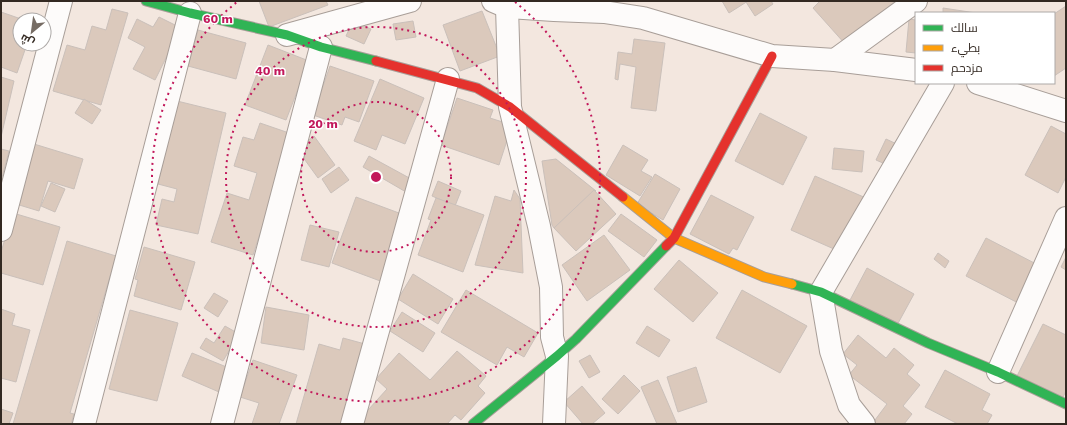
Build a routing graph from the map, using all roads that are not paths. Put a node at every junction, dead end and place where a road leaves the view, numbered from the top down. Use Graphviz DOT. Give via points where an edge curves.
graph roads {
  1 [pos="61,1"];
  2 [pos="146,1"];
  3 [pos="410,1"];
  4 [pos="916,1"];
  5 [pos="500,4"];
  6 [pos="612,6"];
  7 [pos="190,13"];
  8 [pos="286,35"];
  9 [pos="321,46"];
  10 [pos="772,56"];
  11 [pos="835,60"];
  12 [pos="915,70"];
  13 [pos="448,79"];
  14 [pos="942,84"];
  15 [pos="981,84"];
  16 [pos="510,107"];
  17 [pos="1066,111"];
  18 [pos="1066,218"];
  19 [pos="1,230"];
  20 [pos="674,238"];
  21 [pos="821,292"];
  22 [pos="557,356"];
  23 [pos="998,372"];
  24 [pos="1066,404"];
  25 [pos="84,424"];
  26 [pos="222,424"];
  27 [pos="352,424"];
  28 [pos="473,424"];
  29 [pos="554,424"];
  30 [pos="864,424"];
  1 -- 19 [label="street"];
  2 -- 7 [label="street"];
  3 -- 8 [label="street"];
  4 -- 11 [label="street"];
  5 -- 6 [label="street" via="554,10"];
  5 -- 16 [label="street"];
  6 -- 10 [label="street" via="643,18"];
  7 -- 8 [label="street"];
  7 -- 25 [label="street"];
  8 -- 9 [label="street"];
  9 -- 13 [label="street"];
  9 -- 26 [label="street"];
  10 -- 11 [label="street"];
  10 -- 20 [label="street"];
  11 -- 12 [label="street"];
  13 -- 16 [label="street" via="477,88"];
  13 -- 27 [label="street"];
  14 -- 21 [label="street"];
  15 -- 17 [label="street"];
  16 -- 20 [label="street"];
  16 -- 22 [label="street" via="551,287 552,337"];
  18 -- 23 [label="street"];
  20 -- 21 [label="street" via="764,277"];
  20 -- 22 [label="street"];
  21 -- 23 [label="street" via="928,343"];
  21 -- 30 [label="street" via="831,352 849,405"];
  22 -- 28 [label="street"];
  22 -- 29 [label="street"];
  23 -- 24 [label="street"];
}
